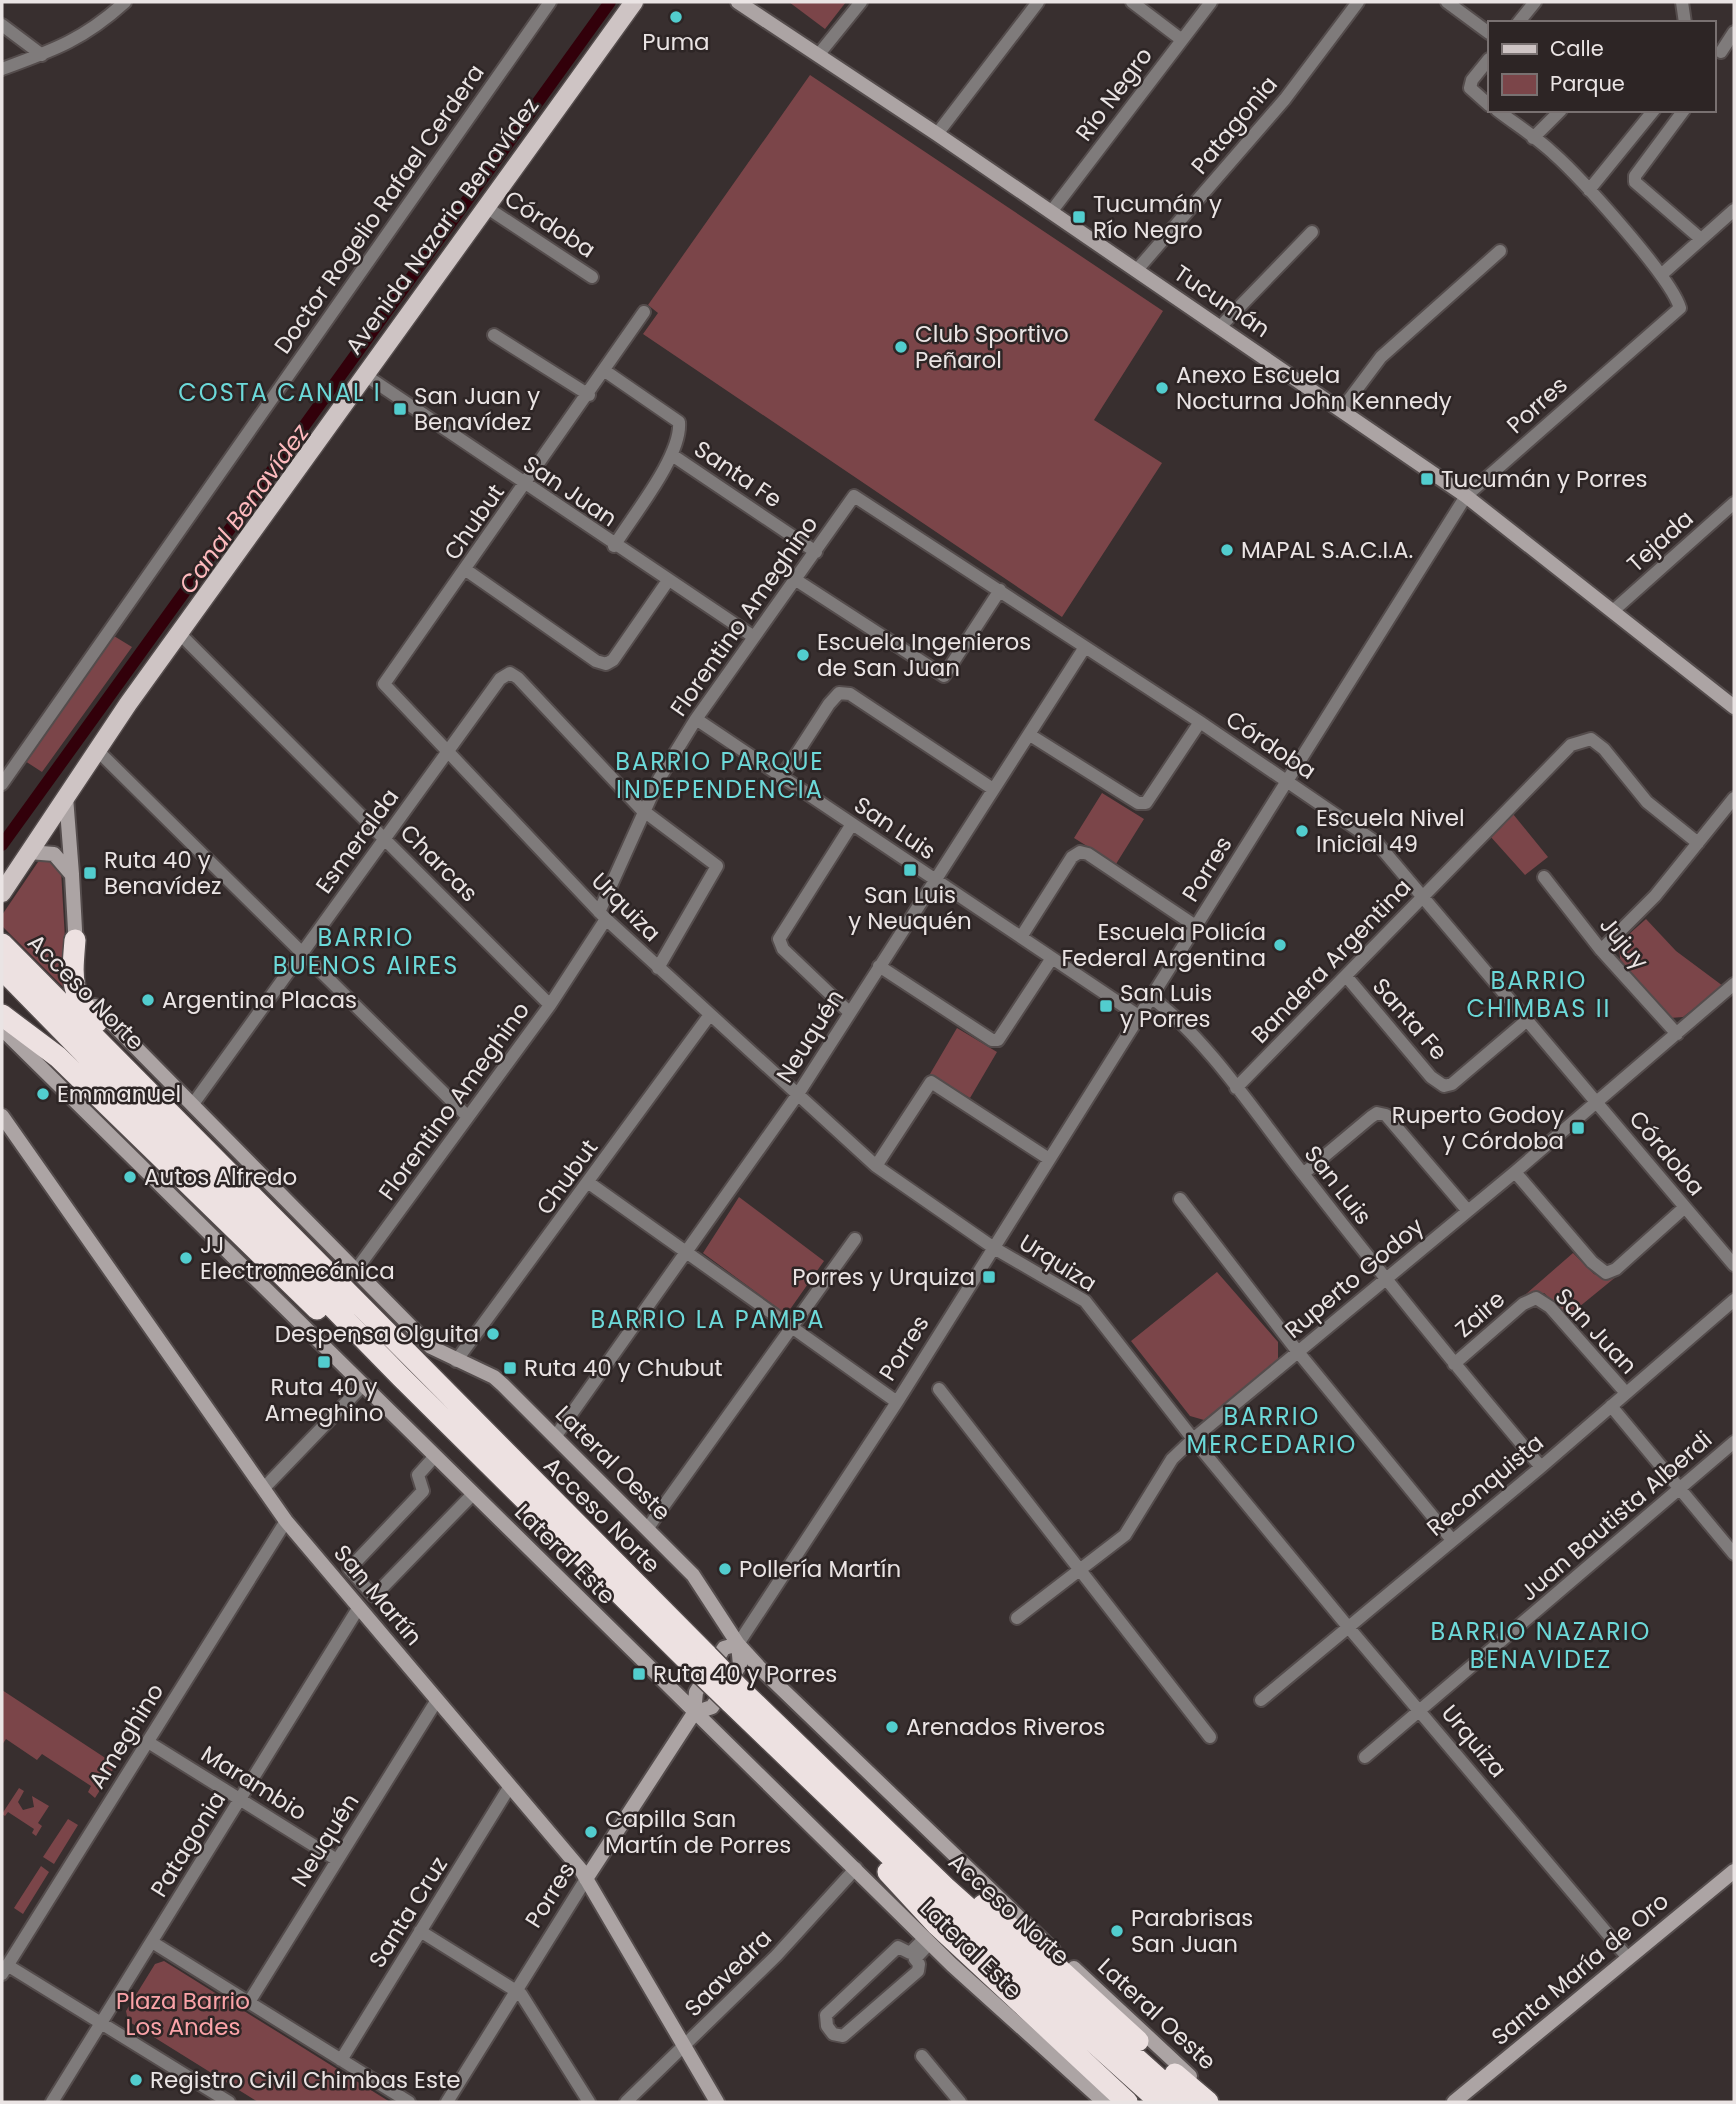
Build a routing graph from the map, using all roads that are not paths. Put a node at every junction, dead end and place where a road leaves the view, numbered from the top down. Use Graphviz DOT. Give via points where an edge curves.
graph roads {
  1 [pos="125,2"];
  2 [pos="550,2"];
  3 [pos="634,2"];
  4 [pos="738,2"];
  5 [pos="861,2"];
  6 [pos="1038,2"];
  7 [pos="1132,2"];
  8 [pos="1211,2"];
  9 [pos="1358,2"];
  10 [pos="1447,2"];
  11 [pos="1535,2"];
  12 [pos="1682,2"];
  13 [pos="1520,21"];
  14 [pos="1685,21"];
  15 [pos="2,26"];
  16 [pos="1488,32"];
  17 [pos="1734,32"];
  18 [pos="1182,40"];
  19 [pos="1721,52"];
  20 [pos="819,54"];
  21 [pos="42,55"];
  22 [pos="1488,60"];
  23 [pos="2,69"];
  24 [pos="1488,104"];
  25 [pos="1500,112"];
  26 [pos="1559,112"];
  27 [pos="1652,112"];
  28 [pos="1683,112"];
  29 [pos="937,134"];
  30 [pos="1533,138"];
  31 [pos="1589,190"];
  32 [pos="486,207"];
  33 [pos="1734,210"];
  34 [pos="1051,212"];
  35 [pos="1312,232"];
  36 [pos="1701,239"];
  37 [pos="1500,251"];
  38 [pos="1136,271"];
  39 [pos="1661,275"];
  40 [pos="592,277"];
  41 [pos="644,312"];
  42 [pos="1220,327"];
  43 [pos="494,335"];
  44 [pos="605,371"];
  45 [pos="365,375"];
  46 [pos="589,395"];
  47 [pos="1342,409"];
  48 [pos="671,455"];
  49 [pos="525,486"];
  50 [pos="854,496"];
  51 [pos="1466,496"];
  52 [pos="1734,503"];
  53 [pos="614,546"];
  54 [pos="816,552"];
  55 [pos="466,570"];
  56 [pos="796,580"];
  57 [pos="667,582"];
  58 [pos="1000,590"];
  59 [pos="1614,610"];
  60 [pos="179,633"];
  61 [pos="754,637"];
  62 [pos="1085,647"];
  63 [pos="384,684"];
  64 [pos="1734,707"];
  65 [pos="696,719"];
  66 [pos="1200,722"];
  67 [pos="1030,735"];
  68 [pos="97,750"];
  69 [pos="447,752"];
  70 [pos="781,778"];
  71 [pos="1289,782"];
  72 [pos="2,784"];
  73 [pos="993,789"];
  74 [pos="66,797"];
  75 [pos="1734,798"];
  76 [pos="645,811"];
  77 [pos="852,824"];
  78 [pos="385,838"];
  79 [pos="1698,843"];
  80 [pos="29,852"];
  81 [pos="72,876"];
  82 [pos="1544,877"];
  83 [pos="935,880"];
  84 [pos="2,892"];
  85 [pos="1422,897"];
  86 [pos="602,915"];
  87 [pos="1197,927"];
  88 [pos="1021,937"];
  89 [pos="75,940"];
  90 [pos="2,944"];
  91 [pos="1601,950"];
  92 [pos="303,951"];
  93 [pos="1052,958"];
  94 [pos="879,965"];
  95 [pos="657,968"];
  96 [pos="2,969"];
  97 [pos="1346,976"];
  98 [pos="1734,984"];
  99 [pos="1152,998"];
  100 [pos="550,1005"];
  101 [pos="849,1012"];
  102 [pos="2,1015"];
  103 [pos="709,1016"];
  104 [pos="1140,1017"];
  105 [pos="1526,1021"];
  106 [pos="2,1029"];
  107 [pos="1677,1034"];
  108 [pos="1236,1088"];
  109 [pos="798,1094"];
  110 [pos="1597,1103"];
  111 [pos="193,1104"];
  112 [pos="2,1116"];
  113 [pos="468,1117"];
  114 [pos="1049,1159"];
  115 [pos="876,1166"];
  116 [pos="1515,1172"];
  117 [pos="1303,1174"];
  118 [pos="589,1183"];
  119 [pos="1180,1199"];
  120 [pos="1685,1207"];
  121 [pos="1468,1211"];
  122 [pos="855,1239"];
  123 [pos="994,1248"];
  124 [pos="687,1253"];
  125 [pos="1734,1265"];
  126 [pos="356,1270"];
  127 [pos="1386,1279"];
  128 [pos="1536,1298"];
  129 [pos="1734,1300"];
  130 [pos="792,1329"];
  131 [pos="1298,1352"];
  132 [pos="456,1361"];
  133 [pos="1454,1364"];
  134 [pos="401,1377"];
  135 [pos="364,1384"];
  136 [pos="940,1389"];
  137 [pos="1626,1393"];
  138 [pos="897,1402"];
  139 [pos="1611,1406"];
  140 [pos="459,1409"];
  141 [pos="555,1437"];
  142 [pos="1194,1439"];
  143 [pos="1734,1442"];
  144 [pos="435,1456"];
  145 [pos="1541,1467"];
  146 [pos="1679,1488"];
  147 [pos="263,1489"];
  148 [pos="473,1494"];
  149 [pos="286,1521"];
  150 [pos="647,1529"];
  151 [pos="1452,1540"];
  152 [pos="1734,1554"];
  153 [pos="1081,1570"];
  154 [pos="359,1607"];
  155 [pos="1017,1618"];
  156 [pos="1349,1629"];
  157 [pos="738,1644"];
  158 [pos="702,1663"];
  159 [pos="735,1695"];
  160 [pos="437,1700"];
  161 [pos="1261,1700"];
  162 [pos="1421,1711"];
  163 [pos="694,1713"];
  164 [pos="1210,1737"];
  165 [pos="148,1742"];
  166 [pos="1365,1757"];
  167 [pos="791,1763"];
  168 [pos="510,1786"];
  169 [pos="846,1790"];
  170 [pos="240,1799"];
  171 [pos="337,1860"];
  172 [pos="856,1868"];
  173 [pos="1734,1871"];
  174 [pos="586,1879"];
  175 [pos="420,1931"];
  176 [pos="927,1940"];
  177 [pos="152,1942"];
  178 [pos="1628,1958"];
  179 [pos="5,1969"];
  180 [pos="516,1991"];
  181 [pos="249,2002"];
  182 [pos="101,2024"];
  183 [pos="684,2048"];
  184 [pos="922,2056"];
  185 [pos="341,2060"];
  186 [pos="52,2102"];
  187 [pos="229,2102"];
  188 [pos="409,2102"];
  189 [pos="447,2102"];
  190 [pos="589,2102"];
  191 [pos="625,2102"];
  192 [pos="717,2102"];
  193 [pos="960,2102"];
  194 [pos="1104,2102"];
  195 [pos="1126,2102"];
  196 [pos="1160,2102"];
  197 [pos="1185,2102"];
  198 [pos="1208,2102"];
  199 [pos="1219,2102"];
  200 [pos="1454,2102"];
  1 -- 21 [label="street" via="97,28"];
  2 -- 72 [label="street, Doctor Rogelio Rafael Cerdera"];
  3 -- 32 [label="main road, Avenida Nazario Benavídez"];
  4 -- 20 [label="street, Tucumán"];
  5 -- 20 [label="street"];
  6 -- 29 [label="street"];
  7 -- 18 [label="street"];
  8 -- 18 [label="street, Río Negro"];
  9 -- 38 [label="street, Patagonia" via="1285,99"];
  10 -- 16 [label="street"];
  11 -- 13 [label="street"];
  12 -- 14 [label="street"];
  15 -- 21 [label="street"];
  17 -- 19 [label="street"];
  18 -- 34 [label="street, Río Negro"];
  20 -- 29 [label="street, Tucumán"];
  21 -- 23 [label="street"];
  22 -- 24 [label="street" via="1470,88"];
  25 -- 30 [label="street"];
  26 -- 30 [label="street"];
  27 -- 31 [label="street"];
  28 -- 36 [label="street" via="1635,182"];
  29 -- 34 [label="street, Tucumán"];
  30 -- 31 [label="street"];
  31 -- 39 [label="street"];
  32 -- 40 [label="street, Córdoba"];
  32 -- 45 [label="main road, Avenida Nazario Benavídez"];
  33 -- 36 [label="street"];
  34 -- 38 [label="street, Tucumán"];
  35 -- 42 [label="street"];
  36 -- 39 [label="street"];
  37 -- 47 [label="street" via="1381,357"];
  38 -- 42 [label="street, Tucumán"];
  39 -- 51 [label="street, Porres" via="1680,308"];
  41 -- 44 [label="street, Chubut"];
  42 -- 47 [label="street, Tucumán"];
  43 -- 46 [label="street"];
  44 -- 46 [label="street, Chubut"];
  44 -- 48 [label="street, Santa Fe" via="679,422 680,435"];
  45 -- 49 [label="street, San Juan"];
  45 -- 60 [label="main road, Avenida Nazario Benavídez"];
  46 -- 49 [label="street, Chubut"];
  47 -- 51 [label="street, Tucumán"];
  48 -- 53 [label="street"];
  48 -- 54 [label="street, Santa Fe"];
  49 -- 53 [label="street, San Juan"];
  49 -- 55 [label="street, Chubut"];
  50 -- 54 [label="street, Florentino Ameghino"];
  50 -- 58 [label="street, Córdoba"];
  51 -- 59 [label="street, Tucumán"];
  51 -- 71 [label="street, Porres"];
  52 -- 59 [label="street, Tejada"];
  53 -- 57 [label="street, San Juan"];
  54 -- 56 [label="street, Florentino Ameghino"];
  55 -- 57 [label="street" via="606,664"];
  55 -- 63 [label="street, Chubut"];
  56 -- 58 [label="street" via="944,676"];
  56 -- 61 [label="street, Florentino Ameghino"];
  57 -- 61 [label="street, San Juan"];
  58 -- 62 [label="street, Córdoba"];
  59 -- 64 [label="street, Tucumán"];
  60 -- 68 [label="main road, Avenida Nazario Benavídez"];
  60 -- 78 [label="street, Charcas"];
  61 -- 65 [label="street, Florentino Ameghino"];
  62 -- 66 [label="street, Córdoba"];
  62 -- 67 [label="street, Neuquén"];
  63 -- 69 [label="street, Urquiza"];
  65 -- 70 [label="street, San Luis"];
  65 -- 76 [label="street, Florentino Ameghino"];
  66 -- 67 [label="street" via="1146,803 1138,803"];
  66 -- 71 [label="street, Córdoba"];
  67 -- 73 [label="street, Neuquén"];
  68 -- 74 [label="main road, Avenida Nazario Benavídez"];
  68 -- 92 [label="street"];
  69 -- 76 [label="street, Esmeralda" via="500,679 510,673"];
  69 -- 78 [label="street, Esmeralda"];
  69 -- 86 [label="street, Urquiza"];
  70 -- 73 [label="street" via="829,704 839,694 850,694"];
  70 -- 77 [label="street, San Luis"];
  71 -- 85 [label="street, Córdoba" via="1377,843"];
  71 -- 87 [label="street, Porres"];
  73 -- 83 [label="street, Neuquén"];
  74 -- 80 [label="main road, Avenida Nazario Benavídez"];
  74 -- 81 [label="street, Lateral Oeste"];
  75 -- 79 [label="street"];
  76 -- 86 [label="street, Florentino Ameghino"];
  76 -- 95 [label="street" via="717,866"];
  77 -- 83 [label="street, San Luis"];
  77 -- 101 [label="street" via="779,939 783,949"];
  78 -- 92 [label="street, Esmeralda"];
  78 -- 100 [label="street, Charcas"];
  79 -- 85 [label="street, Bandera Argentina" via="1647,802 1604,749 1591,739 1581,740"];
  79 -- 91 [label="street" via="1655,896"];
  80 -- 81 [label="street" via="54,854"];
  80 -- 84 [label="main road, Avenida Nazario Benavídez"];
  81 -- 89 [label="street, Lateral Oeste"];
  82 -- 91 [label="street, Jujuy"];
  83 -- 88 [label="street, San Luis"];
  83 -- 94 [label="street, Neuquén"];
  85 -- 97 [label="street, Bandera Argentina"];
  85 -- 105 [label="street, Córdoba"];
  86 -- 95 [label="street, Urquiza"];
  86 -- 100 [label="street, Florentino Ameghino"];
  87 -- 88 [label="street" via="1080,852 1072,857"];
  87 -- 99 [label="street, Porres"];
  88 -- 93 [label="street, San Luis"];
  89 -- 111 [label="street, Lateral Oeste" via="85,994"];
  89 -- 140 [label="highway" via="72,979 80,1005 346,1274"];
  90 -- 140 [label="highway, Acceso Norte"];
  91 -- 107 [label="street, Jujuy"];
  92 -- 111 [label="street, Esmeralda"];
  92 -- 113 [label="street"];
  93 -- 94 [label="street" via="998,1040"];
  93 -- 104 [label="street, San Luis"];
  94 -- 101 [label="street, Neuquén"];
  95 -- 103 [label="street, Urquiza"];
  96 -- 134 [label="highway, Acceso Norte"];
  97 -- 105 [label="street, Santa Fe" via="1431,1077 1444,1086"];
  97 -- 108 [label="street, Bandera Argentina"];
  98 -- 107 [label="street, Ruperto Godoy"];
  99 -- 104 [label="street, Porres"];
  99 -- 108 [label="street, San Luis" via="1169,1010"];
  100 -- 113 [label="street, Florentino Ameghino"];
  101 -- 109 [label="street, Neuquén"];
  102 -- 134 [label="highway" via="58,1058 286,1282"];
  103 -- 109 [label="street, Urquiza"];
  103 -- 118 [label="street, Chubut"];
  104 -- 114 [label="street, Porres"];
  105 -- 110 [label="street, Córdoba"];
  106 -- 135 [label="street, Lateral Este"];
  107 -- 110 [label="street, Ruperto Godoy"];
  108 -- 117 [label="street, San Luis"];
  109 -- 115 [label="street, Urquiza"];
  109 -- 124 [label="street, Neuquén"];
  110 -- 116 [label="street, Ruperto Godoy"];
  110 -- 120 [label="street, Córdoba"];
  111 -- 126 [label="street, Lateral Oeste"];
  112 -- 147 [label="street, San Martín"];
  113 -- 126 [label="street, Florentino Ameghino"];
  114 -- 115 [label="street" via="931,1082"];
  114 -- 123 [label="street, Porres"];
  115 -- 123 [label="street, Urquiza"];
  116 -- 120 [label="street" via="1606,1273"];
  116 -- 121 [label="street, Ruperto Godoy"];
  117 -- 121 [label="street" via="1370,1117 1386,1115"];
  117 -- 127 [label="street, San Luis"];
  118 -- 124 [label="street"];
  118 -- 132 [label="street, Chubut"];
  119 -- 131 [label="street"];
  120 -- 125 [label="street, Córdoba"];
  121 -- 127 [label="street, Ruperto Godoy"];
  122 -- 130 [label="street"];
  123 -- 138 [label="street, Porres"];
  123 -- 142 [label="street, Urquiza" via="1086,1301"];
  124 -- 130 [label="street"];
  124 -- 141 [label="street, Neuquén"];
  126 -- 132 [label="street, Lateral Oeste" via="431,1347"];
  127 -- 131 [label="street, Ruperto Godoy"];
  127 -- 133 [label="street, San Luis"];
  128 -- 133 [label="street, Zaire"];
  128 -- 137 [label="street, San Juan" via="1550,1307"];
  129 -- 137 [label="street, Reconquista"];
  130 -- 138 [label="street"];
  130 -- 150 [label="street"];
  131 -- 142 [label="street, Ruperto Godoy"];
  131 -- 151 [label="street"];
  132 -- 141 [label="street, Lateral Oeste" via="498,1380"];
  133 -- 145 [label="street, San Luis"];
  134 -- 158 [label="highway, Acceso Norte"];
  135 -- 144 [label="street, Lateral Este"];
  135 -- 147 [label="street"];
  136 -- 153 [label="street"];
  137 -- 139 [label="street, Reconquista"];
  138 -- 157 [label="street, Porres"];
  139 -- 145 [label="street, Reconquista"];
  139 -- 146 [label="street, San Juan"];
  140 -- 158 [label="highway, Acceso Norte"];
  141 -- 150 [label="street, Lateral Oeste"];
  142 -- 153 [label="street, Ruperto Godoy" via="1172,1459 1125,1535"];
  142 -- 156 [label="street, Urquiza"];
  143 -- 146 [label="street, Juan Bautista Alberdi"];
  144 -- 148 [label="street, Lateral Este"];
  144 -- 148 [label="street" via="418,1475 423,1491 349,1569 374,1597"];
  145 -- 151 [label="street, Reconquista"];
  146 -- 152 [label="street, San Juan"];
  146 -- 162 [label="street, Juan Bautista Alberdi"];
  147 -- 149 [label="street, San Martín"];
  148 -- 163 [label="street, Lateral Este"];
  149 -- 154 [label="street, San Martín"];
  149 -- 165 [label="street, Ameghino"];
  150 -- 157 [label="street, Lateral Oeste" via="699,1582"];
  151 -- 156 [label="street, Reconquista"];
  153 -- 155 [label="street, Ruperto Godoy"];
  153 -- 164 [label="street"];
  154 -- 160 [label="street, San Martín"];
  154 -- 170 [label="street, Patagonia"];
  156 -- 161 [label="street, Reconquista"];
  156 -- 162 [label="street, Urquiza"];
  157 -- 163 [label="street, Porres" via="724,1648 696,1692"];
  157 -- 163 [label="street, Porres" via="740,1665 712,1707"];
  157 -- 199 [label="street, Lateral Oeste" via="915,1820"];
  158 -- 159 [label="highway, Acceso Norte, bridge"];
  159 -- 167 [label="highway, Acceso Norte"];
  159 -- 169 [label="highway, Acceso Norte"];
  160 -- 168 [label="street, San Martín"];
  160 -- 171 [label="street, Neuquén"];
  162 -- 166 [label="street, Juan Bautista Alberdi"];
  162 -- 178 [label="street, Urquiza"];
  163 -- 172 [label="street, Lateral Este"];
  163 -- 174 [label="street, Porres"];
  165 -- 170 [label="street, Marambio"];
  165 -- 179 [label="street, Ameghino"];
  167 -- 195 [label="highway" via="937,1925"];
  167 -- 196 [label="highway, Acceso Norte" via="987,1948"];
  168 -- 174 [label="street, San Martín"];
  168 -- 175 [label="street, Santa Cruz"];
  169 -- 197 [label="highway, Acceso Norte" via="945,1887"];
  169 -- 198 [label="highway" via="1045,1956"];
  170 -- 171 [label="street, Marambio"];
  170 -- 177 [label="street, Patagonia"];
  171 -- 181 [label="street, Neuquén"];
  172 -- 176 [label="street, Lateral Este"];
  172 -- 183 [label="street, Saavedra"];
  173 -- 178 [label="street, Santa María de Oro"];
  174 -- 180 [label="street, Porres"];
  174 -- 183 [label="street, San Martín"];
  175 -- 180 [label="street"];
  175 -- 185 [label="street, Santa Cruz"];
  176 -- 176 [label="street" via="910,1953 898,1947 826,2015 832,2034 843,2036 918,1971 915,1959"];
  176 -- 194 [label="street, Lateral Este"];
  177 -- 181 [label="street"];
  177 -- 182 [label="street, Patagonia"];
  178 -- 200 [label="street, Santa María de Oro"];
  179 -- 182 [label="street"];
  180 -- 189 [label="street, Porres"];
  180 -- 190 [label="street"];
  181 -- 185 [label="street"];
  182 -- 186 [label="street, Patagonia"];
  182 -- 187 [label="street"];
  183 -- 191 [label="street, Saavedra"];
  183 -- 192 [label="street, San Martín"];
  184 -- 193 [label="street"];
  185 -- 188 [label="street"];
}
